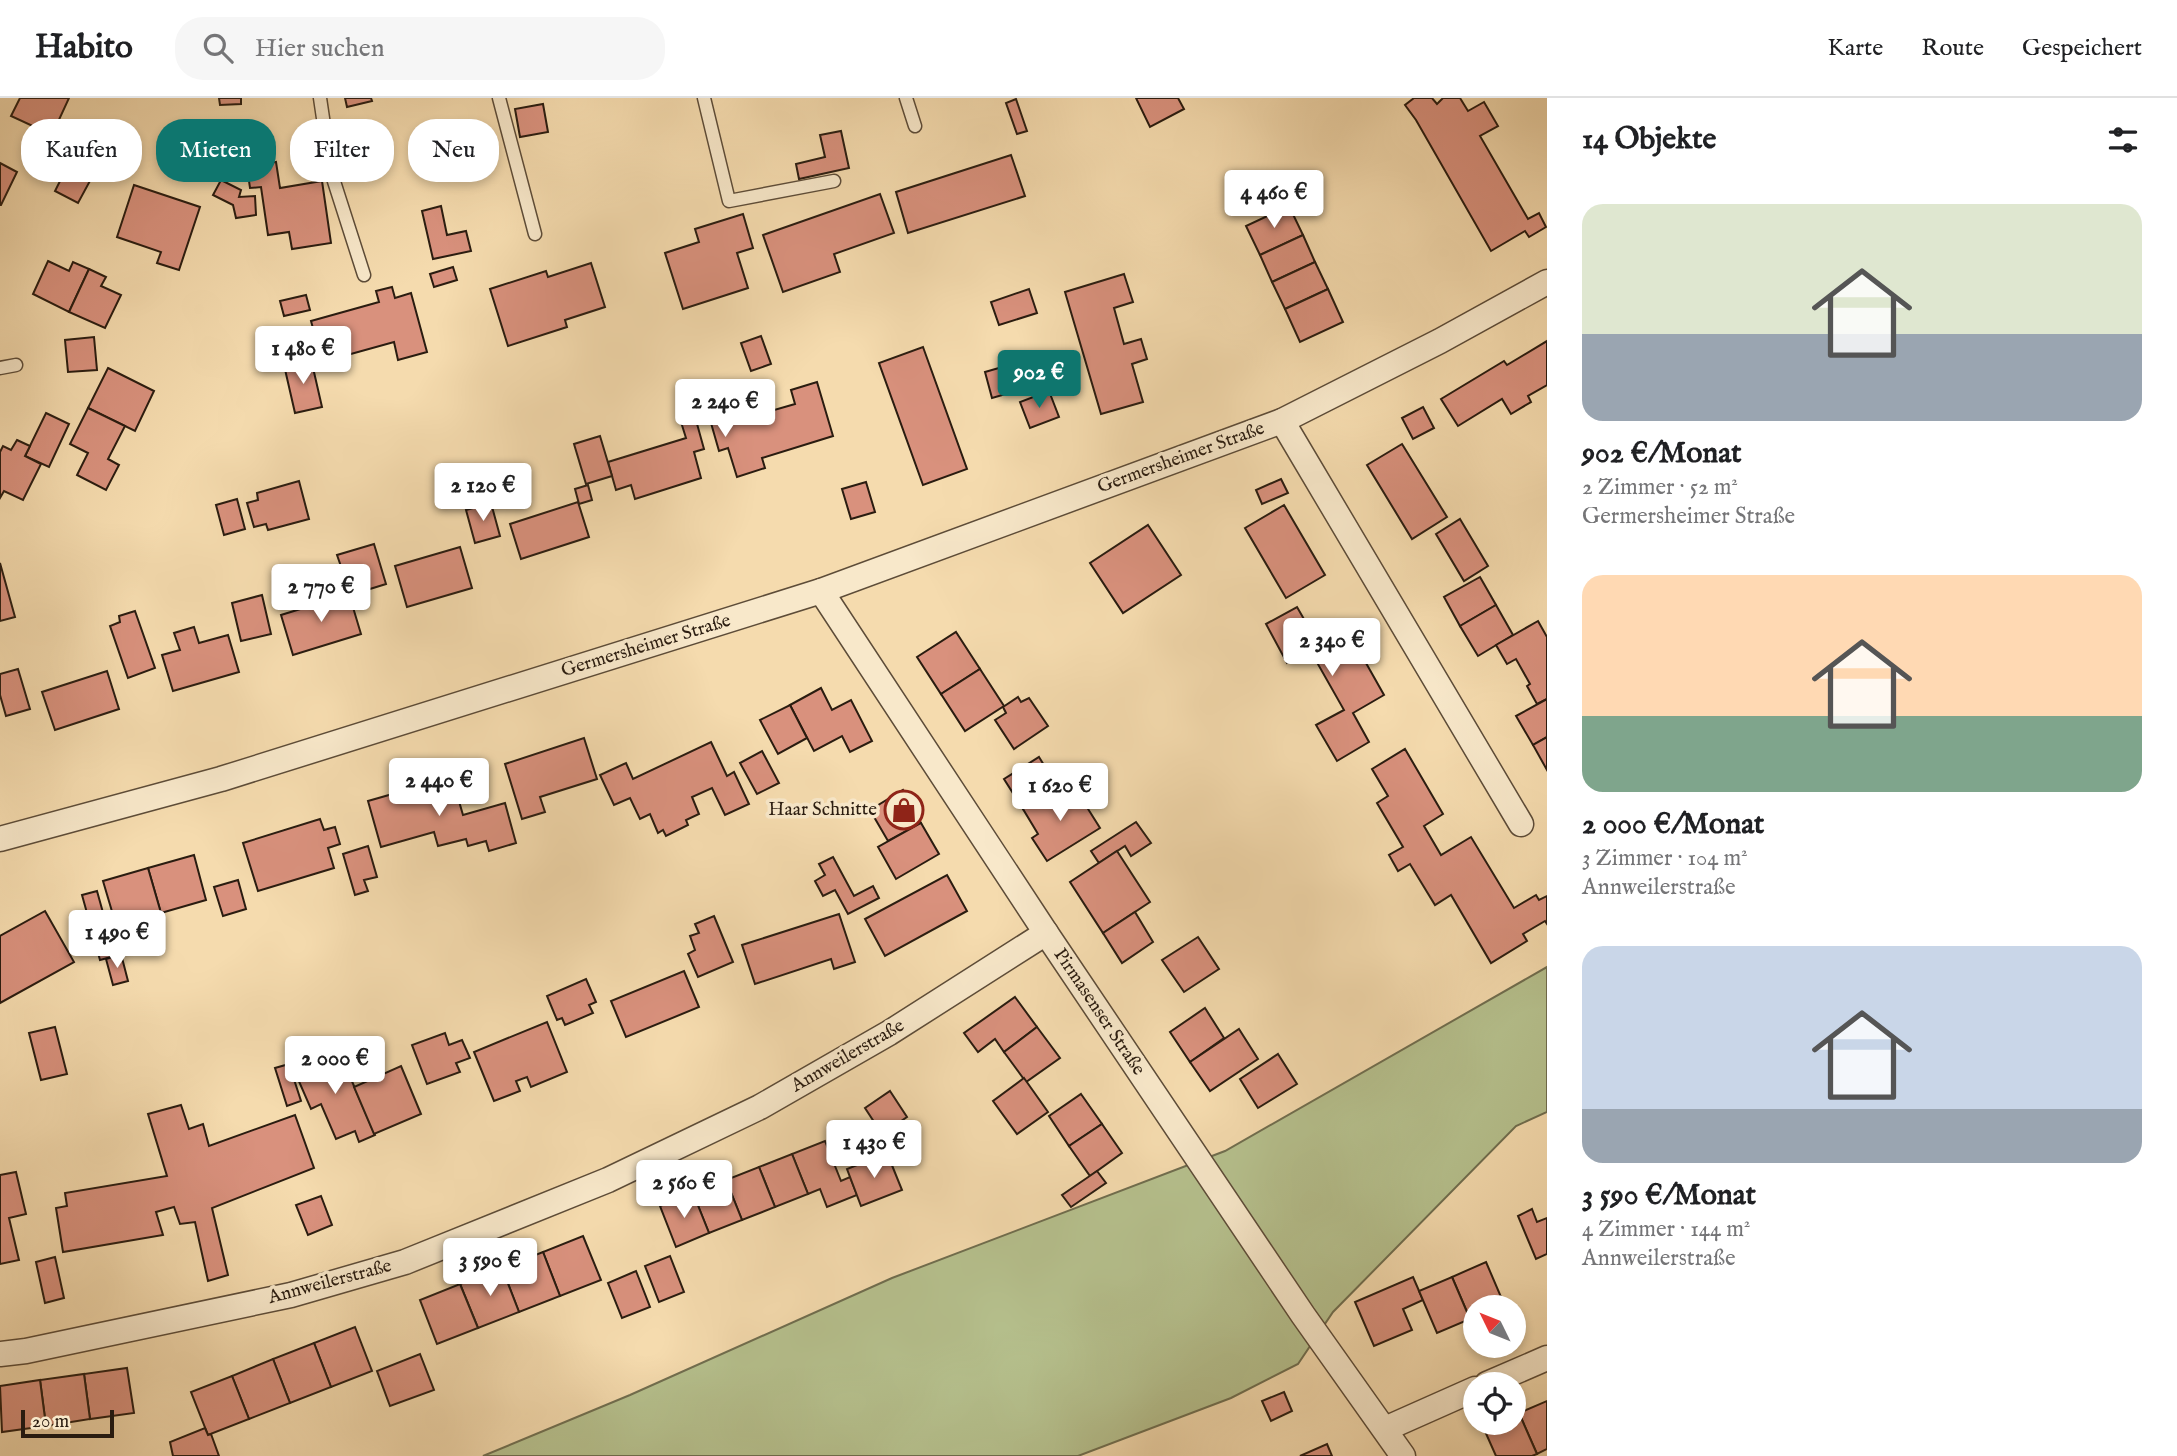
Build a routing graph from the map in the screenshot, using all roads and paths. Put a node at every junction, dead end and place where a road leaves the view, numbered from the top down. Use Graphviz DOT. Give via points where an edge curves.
graph roads {
  1 [pos="320,98"];
  2 [pos="499,98"];
  3 [pos="705,98"];
  4 [pos="906,98"];
  5 [pos="915,126"];
  6 [pos="834,181"];
  7 [pos="535,234"];
  8 [pos="364,275"];
  9 [pos="1547,282"];
  10 [pos="16,365"];
  11 [pos="0,368"];
  12 [pos="1282,421"];
  13 [pos="821,591"];
  14 [pos="1521,824"];
  15 [pos="0,839"];
  16 [pos="1046,933"];
  17 [pos="0,1354"];
  18 [pos="1547,1358"];
  19 [pos="1515,1372"];
  20 [pos="1463,1394"];
  21 [pos="1384,1429"];
  22 [pos="1403,1456"];
  1 -- 8 [label="lane" via="331,172"];
  2 -- 7 [label="lane"];
  3 -- 6 [label="lane" via="729,201"];
  4 -- 5 [label="lane"];
  9 -- 12 [label="street, Germersheimer Straße"];
  10 -- 11 [label="lane"];
  12 -- 13 [label="street, Germersheimer Straße"];
  12 -- 14 [label="street, Germersheimer Straße"];
  13 -- 15 [label="street, Germersheimer Straße" via="221,779"];
  13 -- 16 [label="street, Pirmasenser Straße"];
  16 -- 17 [label="street, Annweilerstraße" via="889,1033 760,1107 608,1180 418,1257 291,1295"];
  16 -- 21 [label="street, Pirmasenser Straße"];
  18 -- 19 [label="street"];
  20 -- 21 [label="street"];
  21 -- 22 [label="street, Pirmasenser Straße"];
}
